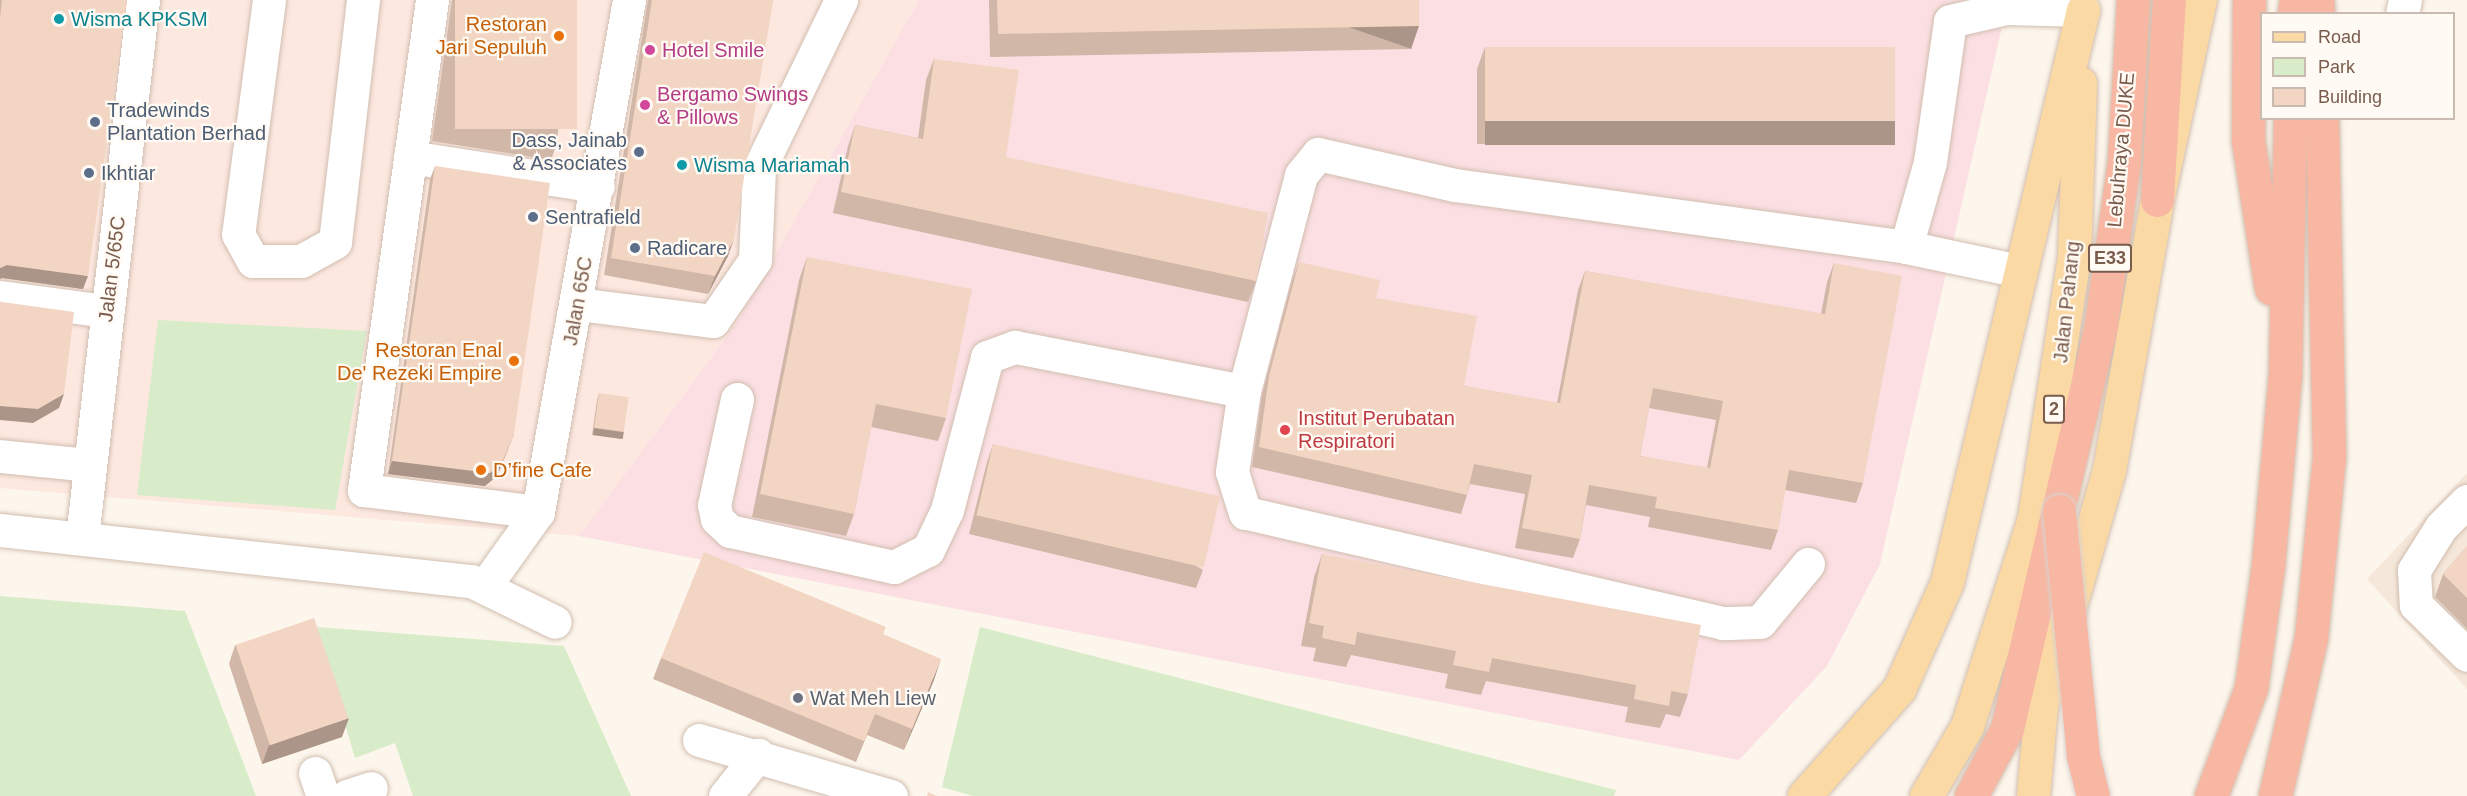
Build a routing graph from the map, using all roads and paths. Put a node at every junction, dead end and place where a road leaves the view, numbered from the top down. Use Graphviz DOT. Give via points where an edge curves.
graph roads {
  1 [pos="143,0"];
  2 [pos="268,0"];
  3 [pos="363,0"];
  4 [pos="432,0"];
  5 [pos="629,0"];
  6 [pos="842,0"];
  7 [pos="2133,0"];
  8 [pos="2169,0"];
  9 [pos="2200,0"];
  10 [pos="2249,0"];
  11 [pos="2083,5"];
  12 [pos="2290,120"];
  13 [pos="2322,120"];
  14 [pos="410,157"];
  15 [pos="598,186"];
  16 [pos="2157,200"];
  17 [pos="1906,247"];
  18 [pos="2020,271"];
  19 [pos="0,297"];
  20 [pos="578,304"];
  21 [pos="107,311"];
  22 [pos="2285,376"];
  23 [pos="1244,391"];
  24 [pos="737,399"];
  25 [pos="0,456"];
  26 [pos="89,465"];
  27 [pos="2467,501"];
  28 [pos="2059,511"];
  29 [pos="538,512"];
  30 [pos="0,530"];
  31 [pos="82,537"];
  32 [pos="1808,564"];
  33 [pos="485,586"];
  34 [pos="555,622"];
  35 [pos="2467,655"];
  36 [pos="699,740"];
  37 [pos="758,756"];
  38 [pos="725,796"];
  39 [pos="891,796"];
  40 [pos="1804,796"];
  41 [pos="1926,796"];
  42 [pos="1971,796"];
  43 [pos="2033,796"];
  44 [pos="2093,796"];
  45 [pos="2211,796"];
  46 [pos="2275,796"];
  1 -- 21 [label="street, Jalan 5/65C"];
  2 -- 3 [label="street" via="238,234 253,261 301,261 335,242"];
  4 -- 14 [label="street"];
  5 -- 15 [label="street, Jalan 65C"];
  6 -- 20 [label="street" via="759,169 755,260 713,321"];
  7 -- 28 [label="highway, Lebuhraya DUKE / E33" via="2124,161 2101,324"];
  8 -- 16 [label="highway, Lebuhraya DUKE"];
  9 -- 16 [label="main road"];
  10 -- 22 [label="highway" via="2248,140"];
  11 -- 17 [label="street" via="2006,8 1950,21 1930,162"];
  11 -- 18 [label="main road"];
  11 -- 41 [label="main road, Jalan Pahang / 2" via="2074,257 2034,518 1968,726"];
  12 -- 22 [label="highway"];
  13 -- 46 [label="highway" via="2328,467 2311,637"];
  14 -- 15 [label="street"];
  14 -- 29 [label="street" via="364,490"];
  15 -- 20 [label="street, Jalan 65C"];
  16 -- 43 [label="main road" via="2109,470 2041,707"];
  17 -- 18 [label="street"];
  17 -- 23 [label="street" via="1455,185 1318,154 1301,175"];
  18 -- 40 [label="main road" via="1989,425 1947,582 1899,689"];
  19 -- 21 [label="street"];
  20 -- 29 [label="street, Jalan 65C"];
  21 -- 26 [label="street, Jalan 5/65C"];
  22 -- 45 [label="highway" via="2251,688"];
  23 -- 24 [label="street" via="1015,347 987,357 946,510 928,550 894,567 730,531 717,519 714,505"];
  23 -- 32 [label="street" via="1232,472 1245,513 1723,623 1760,622 1790,593"];
  25 -- 26 [label="street"];
  26 -- 31 [label="street, Jalan 5/65C"];
  27 -- 35 [label="street" via="2441,527 2414,570 2416,605"];
  28 -- 42 [label="highway, E33" via="2007,729"];
  28 -- 44 [label="highway, E33, bridge" via="2083,756"];
  29 -- 33 [label="street, Jalan 65C"];
  30 -- 31 [label="street"];
  31 -- 33 [label="street"];
  33 -- 34 [label="street"];
  36 -- 37 [label="street"];
  37 -- 38 [label="street"];
  37 -- 39 [label="street"];
}
